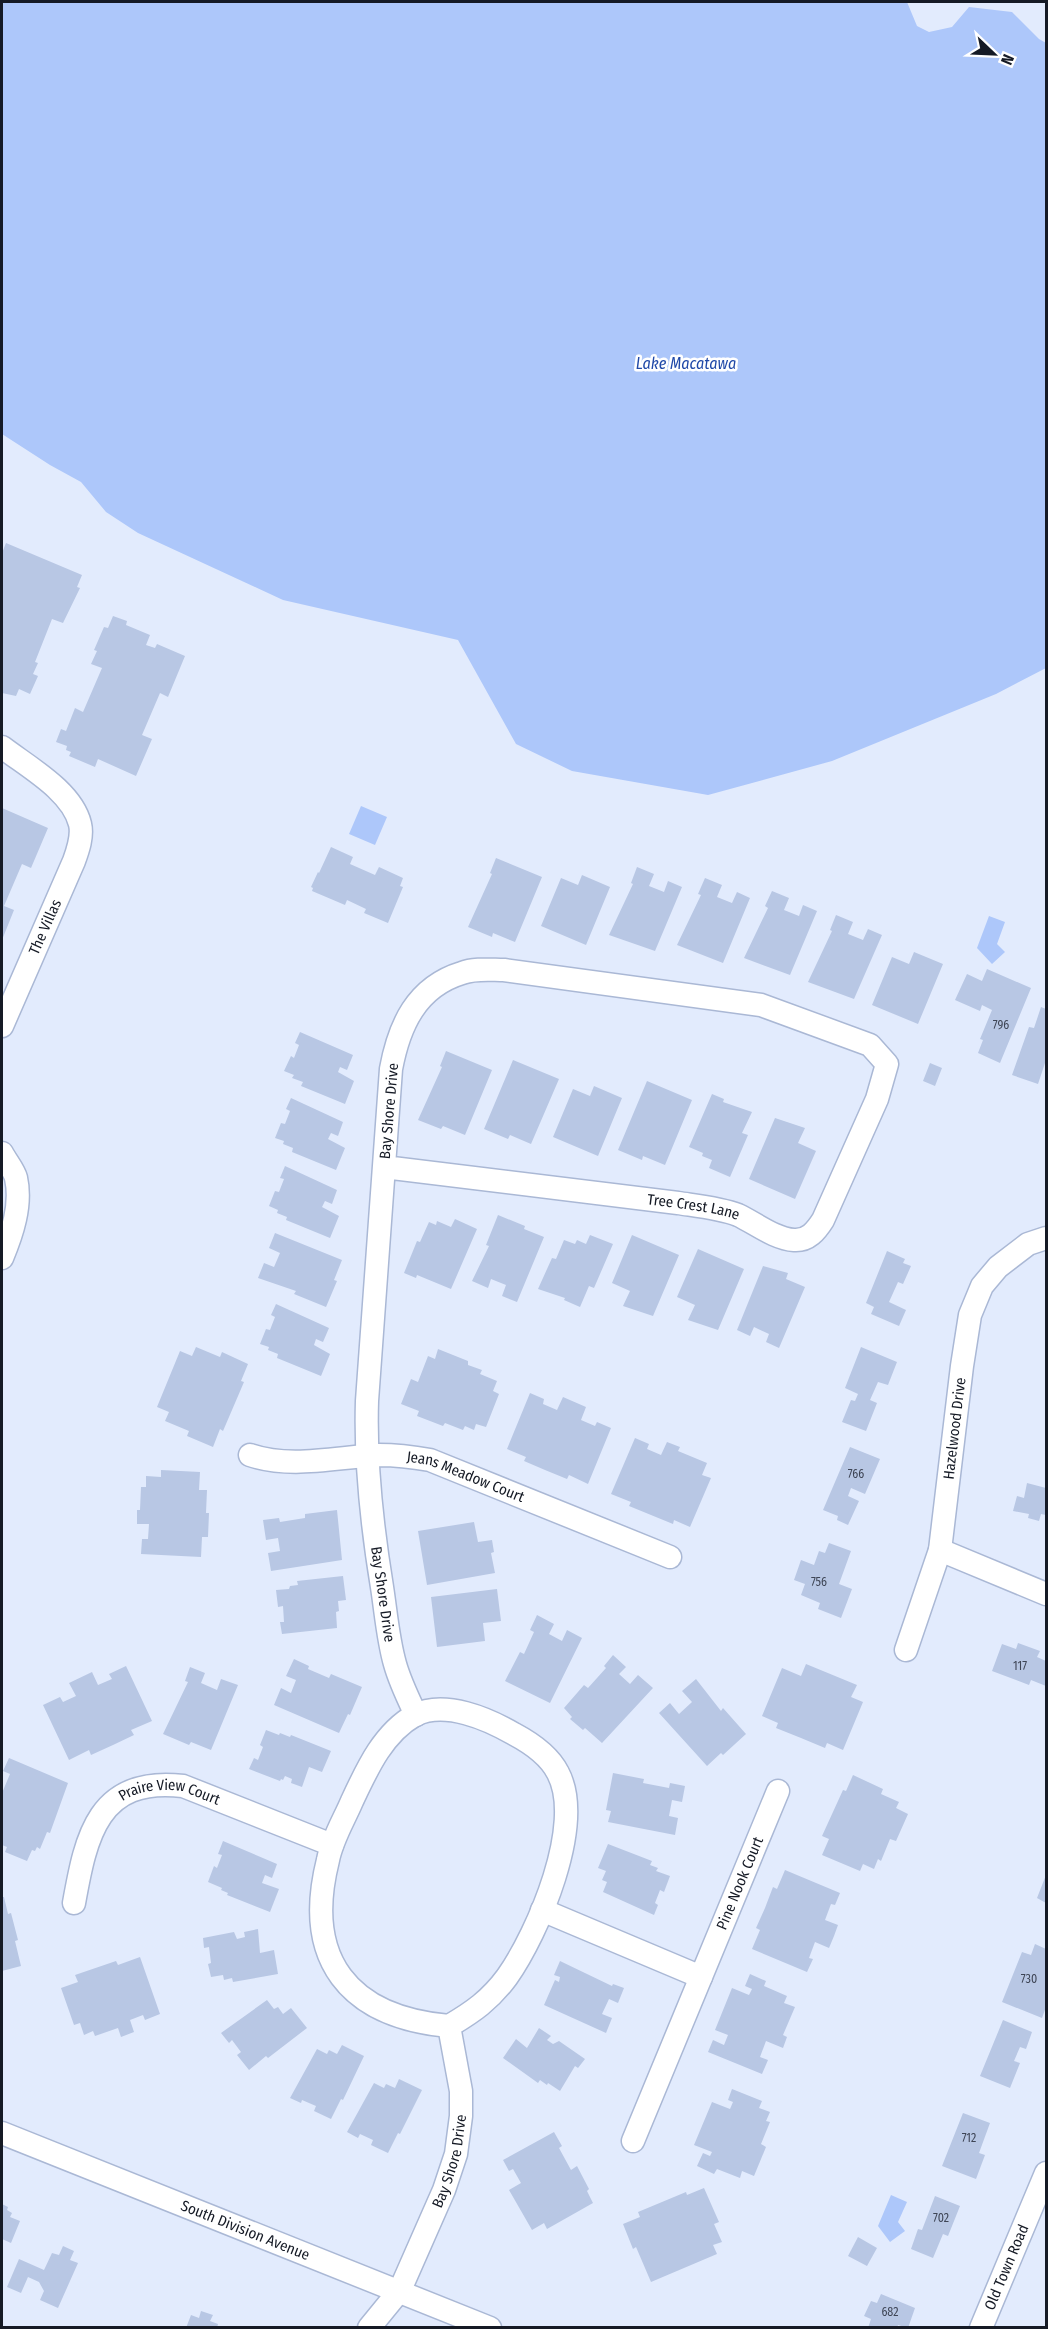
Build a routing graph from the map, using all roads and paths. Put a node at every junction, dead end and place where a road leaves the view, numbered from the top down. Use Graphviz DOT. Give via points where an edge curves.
graph roads {
  1 [pos="2,747"];
  2 [pos="7,994"];
  3 [pos="2,1026"];
  4 [pos="887,1064"];
  5 [pos="2,1153"];
  6 [pos="384,1167"];
  7 [pos="1047,1238"];
  8 [pos="2,1258"];
  9 [pos="250,1455"];
  10 [pos="367,1456"];
  11 [pos="940,1550"];
  12 [pos="670,1557"];
  13 [pos="1047,1594"];
  14 [pos="906,1650"];
  15 [pos="416,1715"];
  16 [pos="778,1791"];
  17 [pos="332,1845"];
  18 [pos="74,1903"];
  19 [pos="542,1910"];
  20 [pos="701,1977"];
  21 [pos="449,2026"];
  22 [pos="2,2133"];
  23 [pos="633,2141"];
  24 [pos="1047,2173"];
  25 [pos="400,2290"];
  26 [pos="369,2328"];
  27 [pos="490,2328"];
  28 [pos="981,2328"];
  1 -- 2 [label="street, The Villas" via="64,794 81,825 74,861"];
  2 -- 3 [label="street, The Villas"];
  4 -- 6 [label="street, Tree Crest Lane" via="878,1099 823,1220 806,1239 788,1239 726,1211"];
  4 -- 6 [label="street, Bay Shore Drive" via="870,1045 761,1005 504,970 463,972 427,993 409,1012 401,1029 391,1070"];
  5 -- 8 [label="street" via="15,1177 17,1208"];
  6 -- 10 [label="street, Bay Shore Drive" via="367,1401"];
  7 -- 11 [label="street, Hazelwood Drive" via="1028,1244 998,1267 982,1286 970,1315"];
  9 -- 10 [label="street, Jeans Meadow Court" via="283,1462"];
  10 -- 12 [label="street, Jeans Meadow Court" via="430,1460"];
  10 -- 15 [label="street, Bay Shore Drive" via="379,1569 395,1664"];
  11 -- 13 [label="street"];
  11 -- 14 [label="street, Hazelwood Drive"];
  15 -- 17 [label="street" via="388,1736"];
  15 -- 19 [label="street" via="438,1710 481,1719 528,1742 558,1772 566,1810 563,1843"];
  16 -- 20 [label="street, Pine Nook Court"];
  17 -- 18 [label="street, Praire View Court" via="183,1786 144,1785 116,1799 101,1814 81,1864"];
  17 -- 21 [label="street" via="322,1891 321,1921 330,1961 342,1981 377,2006 424,2024"];
  19 -- 20 [label="street"];
  19 -- 21 [label="street" via="506,1977 476,2011"];
  20 -- 23 [label="street, Pine Nook Court"];
  21 -- 25 [label="street, Bay Shore Drive" via="461,2091 456,2154"];
  22 -- 25 [label="street, South Division Avenue"];
  24 -- 28 [label="street, Old Town Road"];
  25 -- 26 [label="street, Bay Shore Drive"];
  25 -- 27 [label="street, South Division Avenue"];
}
